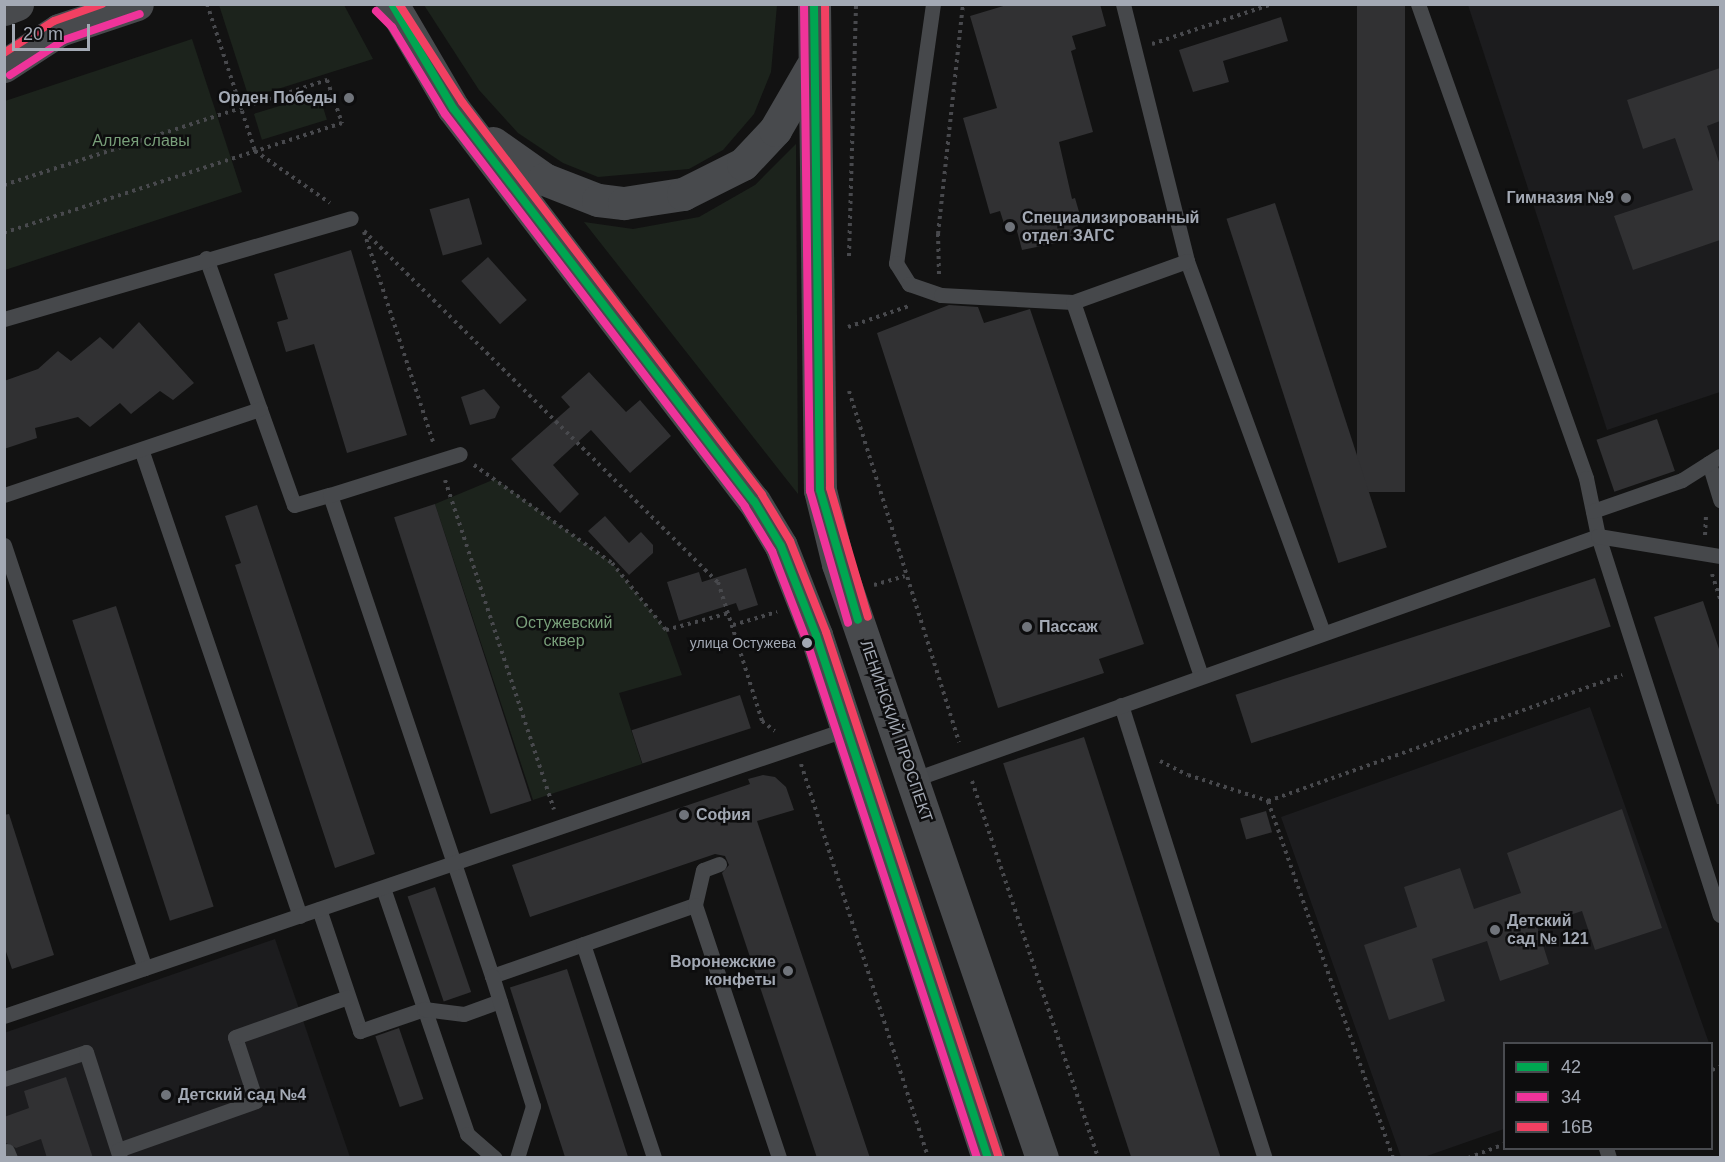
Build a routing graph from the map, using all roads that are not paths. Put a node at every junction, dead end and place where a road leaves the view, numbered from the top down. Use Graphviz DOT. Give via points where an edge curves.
graph roads {
  1 [pos="17,4"];
  2 [pos="137,4"];
  3 [pos="814,4"];
  4 [pos="933,4"];
  5 [pos="1122,4"];
  6 [pos="1418,4"];
  7 [pos="4,9"];
  8 [pos="392,10"];
  9 [pos="813,63"];
  10 [pos="4,66"];
  11 [pos="453,108"];
  12 [pos="351,218"];
  13 [pos="206,258"];
  14 [pos="1187,261"];
  15 [pos="1073,302"];
  16 [pos="4,319"];
  17 [pos="260,410"];
  18 [pos="142,452"];
  19 [pos="460,454"];
  20 [pos="1714,460"];
  21 [pos="4,495"];
  22 [pos="330,495"];
  23 [pos="1720,500"];
  24 [pos="1593,511"];
  25 [pos="1598,536"];
  26 [pos="4,545"];
  27 [pos="1720,556"];
  28 [pos="1323,633"];
  29 [pos="1201,676"];
  30 [pos="1121,705"];
  31 [pos="847,729"];
  32 [pos="912,780"];
  33 [pos="453,864"];
  34 [pos="718,864"];
  35 [pos="383,888"];
  36 [pos="695,904"];
  37 [pos="319,909"];
  38 [pos="1720,915"];
  39 [pos="300,916"];
  40 [pos="583,944"];
  41 [pos="145,968"];
  42 [pos="492,976"];
  43 [pos="348,997"];
  44 [pos="500,1001"];
  45 [pos="424,1009"];
  46 [pos="4,1016"];
  47 [pos="4,1079"];
  48 [pos="119,1154"];
  49 [pos="495,1158"];
  50 [pos="517,1158"];
  51 [pos="654,1158"];
  52 [pos="779,1158"];
  53 [pos="988,1158"];
  54 [pos="1042,1158"];
  55 [pos="1265,1158"];
  1 -- 7 [label="main road"];
  2 -- 10 [label="main road" via="59,30"];
  3 -- 9 [label="main road, ЛЕНИНСКИЙ ПРОСПЕКТ"];
  4 -- 15 [label="lane" via="896,262 909,284 941,295"];
  5 -- 14 [label="lane"];
  6 -- 24 [label="lane" via="1586,478"];
  8 -- 11 [label="main road"];
  9 -- 11 [label="main road" via="790,108 743,164 705,186 651,201 598,200 544,179 516,162"];
  9 -- 32 [label="main road, ЛЕНИНСКИЙ ПРОСПЕКТ" via="820,490 838,564"];
  11 -- 31 [label="main road" via="754,501 781,546 801,595"];
  12 -- 13 [label="lane"];
  13 -- 16 [label="lane"];
  13 -- 17 [label="lane"];
  14 -- 15 [label="lane"];
  14 -- 28 [label="lane"];
  15 -- 29 [label="lane"];
  17 -- 18 [label="lane"];
  17 -- 22 [label="lane" via="294,505"];
  18 -- 21 [label="lane"];
  18 -- 39 [label="lane"];
  19 -- 22 [label="lane"];
  20 -- 23 [label="lane"];
  20 -- 24 [label="lane" via="1682,480"];
  22 -- 33 [label="lane"];
  24 -- 25 [label="lane"];
  25 -- 27 [label="lane"];
  25 -- 28 [label="lane"];
  25 -- 38 [label="lane"];
  26 -- 41 [label="lane"];
  28 -- 29 [label="lane"];
  29 -- 30 [label="lane"];
  30 -- 32 [label="lane"];
  30 -- 55 [label="lane"];
  31 -- 33 [label="lane"];
  31 -- 53 [label="main road"];
  32 -- 54 [label="main road, ЛЕНИНСКИЙ ПРОСПЕКТ"];
  33 -- 35 [label="lane"];
  33 -- 42 [label="lane"];
  34 -- 36 [label="lane" via="703,870"];
  35 -- 37 [label="lane"];
  35 -- 45 [label="lane"];
  36 -- 40 [label="lane"];
  36 -- 52 [label="lane"];
  37 -- 39 [label="lane"];
  37 -- 43 [label="lane"];
  39 -- 41 [label="lane"];
  40 -- 42 [label="lane"];
  40 -- 51 [label="lane"];
  41 -- 46 [label="lane"];
  42 -- 44 [label="lane"];
  43 -- 45 [label="lane" via="360,1031"];
  43 -- 48 [label="lane" via="235,1038 256,1101"];
  44 -- 45 [label="lane" via="464,1014"];
  44 -- 50 [label="lane" via="532,1106"];
  45 -- 49 [label="lane" via="467,1134"];
  47 -- 48 [label="lane" via="86,1052"];
}
